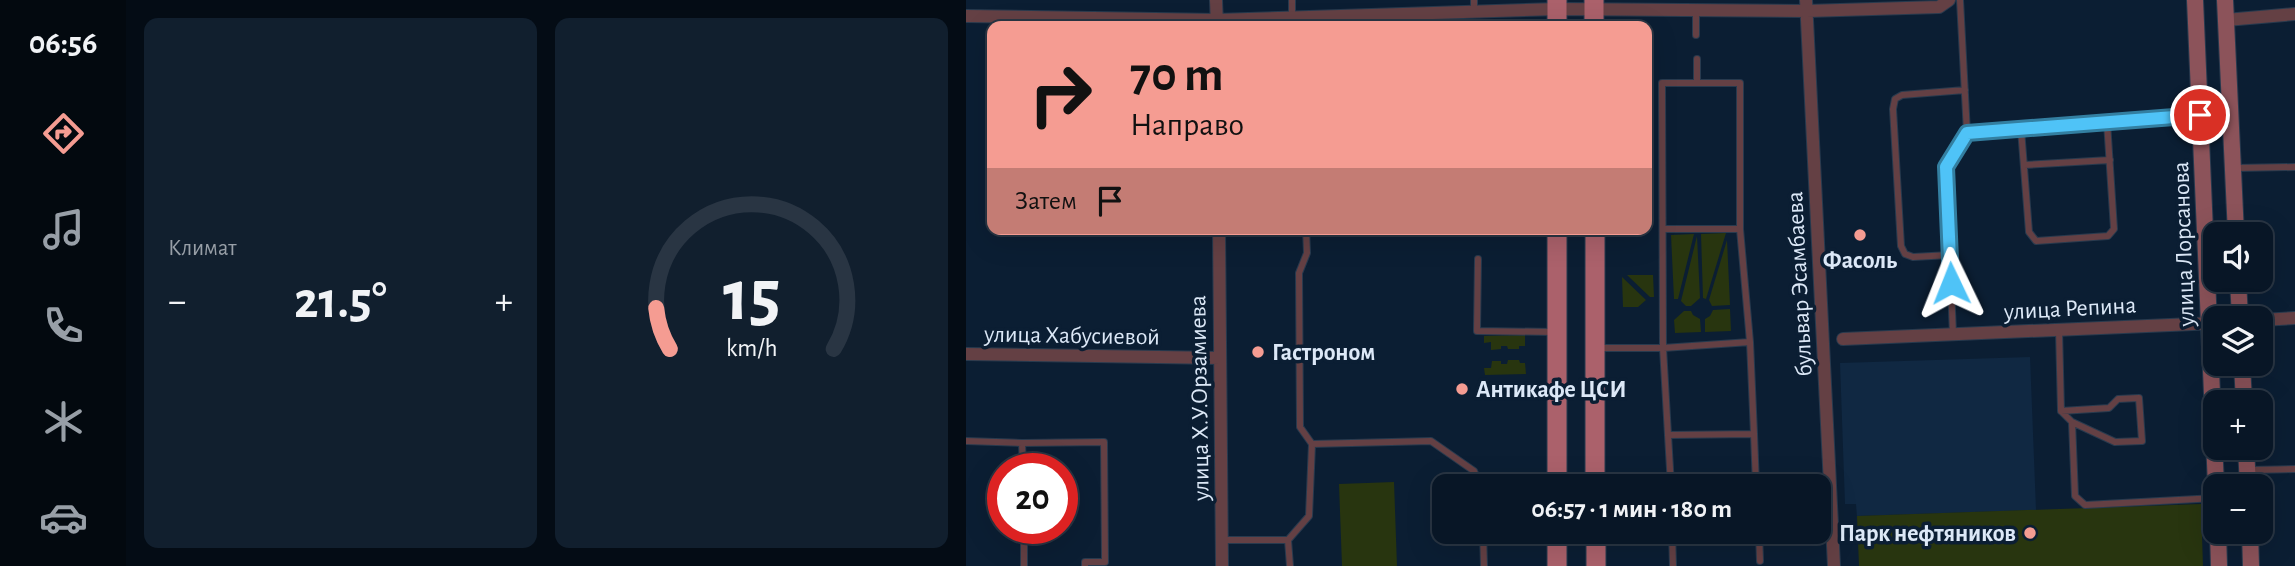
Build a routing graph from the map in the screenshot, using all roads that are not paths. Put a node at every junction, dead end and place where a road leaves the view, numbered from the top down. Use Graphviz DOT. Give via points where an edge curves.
graph roads {
  1 [pos="1216,0"];
  2 [pos="1292,0"];
  3 [pos="1949,0"];
  4 [pos="1960,0"];
  5 [pos="2195,0"];
  6 [pos="2225,0"];
  7 [pos="1806,5"];
  8 [pos="1474,6"];
  9 [pos="1696,10"];
  10 [pos="1557,12"];
  11 [pos="1594,12"];
  12 [pos="2295,14"];
  13 [pos="966,16"];
  14 [pos="2226,20"];
  15 [pos="1145,21"];
  16 [pos="1217,21"];
  17 [pos="1292,21"];
  18 [pos="1303,21"];
  19 [pos="1696,35"];
  20 [pos="1697,60"];
  21 [pos="1697,83"];
  22 [pos="1965,90"];
  23 [pos="2200,115"];
  24 [pos="2107,122"];
  25 [pos="2021,129"];
  26 [pos="1967,133"];
  27 [pos="2110,160"];
  28 [pos="2024,165"];
  29 [pos="2295,167"];
  30 [pos="2233,168"];
  31 [pos="2235,222"];
  32 [pos="1663,229"];
  33 [pos="1740,229"];
  34 [pos="1219,235"];
  35 [pos="1306,235"];
  36 [pos="1557,235"];
  37 [pos="1595,235"];
  38 [pos="1950,255"];
  39 [pos="1478,259"];
  40 [pos="2211,306"];
  41 [pos="2295,318"];
  42 [pos="2273,319"];
  43 [pos="2203,323"];
  44 [pos="2059,330"];
  45 [pos="1557,332"];
  46 [pos="1953,334"];
  47 [pos="1843,339"];
  48 [pos="1750,342"];
  49 [pos="1595,348"];
  50 [pos="1663,348"];
  51 [pos="966,354"];
  52 [pos="1220,358"];
  53 [pos="2213,376"];
  54 [pos="2061,411"];
  55 [pos="2072,422"];
  56 [pos="1668,435"];
  57 [pos="1754,435"];
  58 [pos="966,441"];
  59 [pos="1022,443"];
  60 [pos="1312,444"];
  61 [pos="1022,453"];
  62 [pos="2295,469"];
  63 [pos="1475,474"];
  64 [pos="1557,474"];
  65 [pos="1595,474"];
  66 [pos="1670,474"];
  67 [pos="1756,474"];
  68 [pos="2216,474"];
  69 [pos="2268,474"];
  70 [pos="2203,499"];
  71 [pos="1222,540"];
  72 [pos="1288,540"];
  73 [pos="1024,544"];
  74 [pos="1483,544"];
  75 [pos="1557,544"];
  76 [pos="1595,544"];
  77 [pos="1672,544"];
  78 [pos="1759,544"];
  79 [pos="2218,544"];
  80 [pos="2250,544"];
  81 [pos="1760,561"];
  82 [pos="1024,566"];
  83 [pos="1085,566"];
  84 [pos="1222,566"];
  85 [pos="1290,566"];
  86 [pos="1484,566"];
  87 [pos="1557,566"];
  88 [pos="1596,566"];
  89 [pos="1673,566"];
  90 [pos="1834,566"];
  91 [pos="2219,566"];
  92 [pos="2251,566"];
  1 -- 16 [label="street"];
  2 -- 17 [label="lane"];
  3 -- 7 [label="street" via="1939,7"];
  4 -- 22 [label="lane"];
  5 -- 23 [label="main road, улица Лорсанова"];
  6 -- 14 [label="main road"];
  7 -- 9 [label="street"];
  7 -- 90 [label="street, бульвар Эсамбаева"];
  8 -- 10 [label="street"];
  8 -- 18 [label="street"];
  9 -- 11 [label="street"];
  9 -- 19 [label="lane"];
  10 -- 11 [label="street"];
  12 -- 14 [label="street"];
  13 -- 15 [label="street"];
  14 -- 30 [label="main road"];
  20 -- 21 [label="lane"];
  21 -- 32 [label="lane" via="1662,83"];
  21 -- 33 [label="lane" via="1740,83"];
  22 -- 26 [label="lane"];
  22 -- 38 [label="lane" via="1902,95 1895,99 1893,109 1901,246 1913,257"];
  23 -- 24 [label="lane"];
  23 -- 40 [label="main road, улица Лорсанова"];
  24 -- 25 [label="lane"];
  24 -- 27 [label="lane"];
  25 -- 26 [label="lane"];
  25 -- 28 [label="lane"];
  26 -- 38 [label="lane" via="1946,167"];
  27 -- 28 [label="lane"];
  27 -- 28 [label="lane" via="2114,229 2108,236 2035,241 2029,232"];
  29 -- 30 [label="lane"];
  30 -- 31 [label="main road"];
  32 -- 33 [label="lane"];
  32 -- 50 [label="lane"];
  33 -- 48 [label="lane"];
  34 -- 52 [label="street, улица Х.У.Орзамиева"];
  35 -- 60 [label="lane" via="1307,253 1299,273 1300,427"];
  36 -- 45 [label="main road"];
  37 -- 49 [label="main road"];
  38 -- 46 [label="lane"];
  39 -- 45 [label="lane" via="1477,331"];
  41 -- 42 [label="street"];
  43 -- 44 [label="street, улица Репина"];
  44 -- 46 [label="street, улица Репина"];
  44 -- 54 [label="lane"];
  45 -- 64 [label="main road"];
  46 -- 47 [label="street, улица Репина"];
  48 -- 50 [label="lane"];
  48 -- 57 [label="lane"];
  49 -- 50 [label="lane"];
  49 -- 65 [label="main road"];
  50 -- 56 [label="lane"];
  51 -- 52 [label="street, улица Хабусиевой"];
  52 -- 71 [label="street, улица Х.У.Орзамиева"];
  53 -- 68 [label="main road, улица Лорсанова"];
  54 -- 55 [label="lane"];
  54 -- 55 [label="lane" via="2109,408 2118,399 2139,398 2142,441 2115,442"];
  55 -- 70 [label="lane" via="2075,496 2085,505"];
  56 -- 57 [label="lane"];
  56 -- 66 [label="lane"];
  57 -- 67 [label="lane"];
  58 -- 59 [label="lane"];
  59 -- 61 [label="lane"];
  59 -- 83 [label="lane" via="1104,442 1105,562 1085,562"];
  60 -- 63 [label="lane" via="1431,441"];
  60 -- 72 [label="lane" via="1309,516"];
  62 -- 69 [label="lane"];
  71 -- 72 [label="lane"];
  71 -- 84 [label="street, улица Х.У.Орзамиева"];
  72 -- 85 [label="lane"];
  73 -- 82 [label="lane"];
  74 -- 86 [label="lane"];
  75 -- 87 [label="main road"];
  76 -- 88 [label="main road"];
  77 -- 89 [label="lane"];
  78 -- 81 [label="lane"];
  79 -- 91 [label="main road"];
  80 -- 92 [label="main road"];
}
